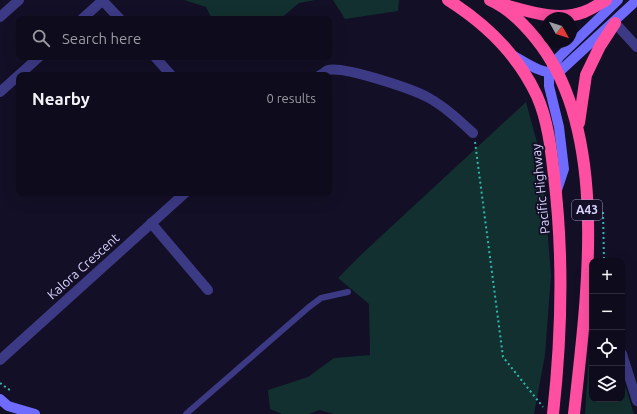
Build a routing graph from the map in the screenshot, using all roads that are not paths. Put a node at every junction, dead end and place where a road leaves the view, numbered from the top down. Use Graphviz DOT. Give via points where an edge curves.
graph roads {
  1 [pos="19,0"];
  2 [pos="102,0"];
  3 [pos="448,0"];
  4 [pos="606,0"];
  5 [pos="618,0"];
  6 [pos="637,0"];
  7 [pos="492,1"];
  8 [pos="85,16"];
  9 [pos="117,16"];
  10 [pos="0,17"];
  11 [pos="615,23"];
  12 [pos="637,47"];
  13 [pos="512,55"];
  14 [pos="36,60"];
  15 [pos="158,60"];
  16 [pos="554,69"];
  17 [pos="22,72"];
  18 [pos="168,72"];
  19 [pos="325,72"];
  20 [pos="16,78"];
  21 [pos="0,92"];
  22 [pos="578,131"];
  23 [pos="473,133"];
  24 [pos="556,193"];
  25 [pos="182,196"];
  26 [pos="151,223"];
  27 [pos="208,290"];
  28 [pos="348,292"];
  29 [pos="0,360"];
  30 [pos="625,363"];
  31 [pos="0,399"];
  32 [pos="637,401"];
  33 [pos="549,411"];
  34 [pos="35,414"];
  35 [pos="186,414"];
  36 [pos="574,414"];
  1 -- 10 [label="street"];
  2 -- 8 [label="street"];
  2 -- 9 [label="street"];
  3 -- 13 [label="highway, Pacific Highway / A43" via="482,24"];
  4 -- 7 [label="highway" via="585,12 561,16 532,12"];
  5 -- 16 [label="main road" via="565,50"];
  6 -- 11 [label="main road"];
  7 -- 16 [label="highway, A43" via="530,32"];
  11 -- 12 [label="street"];
  11 -- 16 [label="main road"];
  11 -- 22 [label="highway" via="586,75"];
  13 -- 16 [label="main road"];
  13 -- 24 [label="highway, Pacific Highway / A43" via="538,98 550,139"];
  14 -- 17 [label="street"];
  15 -- 18 [label="street"];
  16 -- 22 [label="highway, A43" via="569,97"];
  16 -- 24 [label="main road" via="549,86 559,127 564,169"];
  19 -- 23 [label="street" via="344,71 410,90 429,98"];
  20 -- 21 [label="street"];
  22 -- 36 [label="highway, A43" via="587,202 588,263"];
  24 -- 33 [label="highway, Pacific Highway / A43" via="562,267 561,342"];
  25 -- 26 [label="street, Kalora Crescent"];
  26 -- 27 [label="street"];
  26 -- 29 [label="street, Kalora Crescent"];
  28 -- 35 [label="lane" via="321,298 309,307"];
  30 -- 32 [label="street"];
  31 -- 34 [label="main road" via="8,406"];
}
